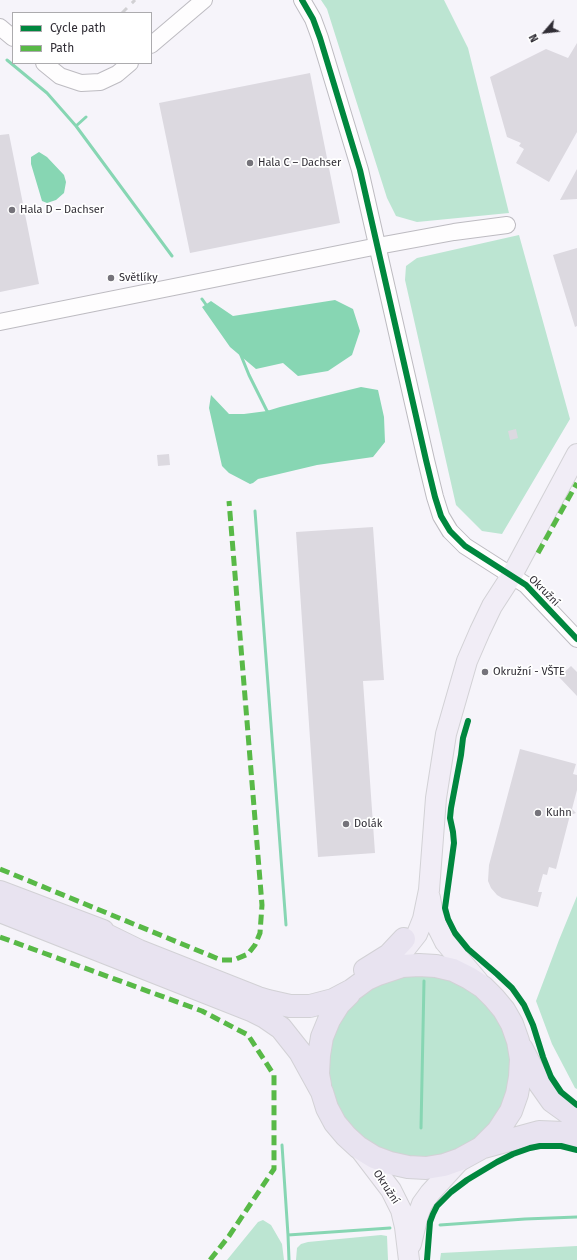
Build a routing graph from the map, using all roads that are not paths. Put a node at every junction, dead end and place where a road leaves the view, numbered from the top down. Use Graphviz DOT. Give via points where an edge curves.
graph roads {
  1 [pos="204,0"];
  2 [pos="302,0"];
  3 [pos="0,28"];
  4 [pos="12,37"];
  5 [pos="152,44"];
  6 [pos="45,64"];
  7 [pos="129,64"];
  8 [pos="506,225"];
  9 [pos="378,246"];
  10 [pos="0,322"];
  11 [pos="577,454"];
  12 [pos="512,575"];
  13 [pos="577,639"];
  14 [pos="431,847"];
  15 [pos="429,890"];
  16 [pos="0,892"];
  17 [pos="0,911"];
  18 [pos="90,927"];
  19 [pos="404,939"];
  20 [pos="389,970"];
  21 [pos="483,987"];
  22 [pos="352,990"];
  23 [pos="518,1041"];
  24 [pos="322,1092"];
  25 [pos="577,1119"];
  26 [pos="577,1136"];
  27 [pos="358,1147"];
  28 [pos="481,1148"];
  29 [pos="461,1159"];
  30 [pos="409,1257"];
  1 -- 5 [label="street"];
  2 -- 9 [label="street" via="313,19 342,108"];
  3 -- 4 [label="street"];
  6 -- 7 [label="street" via="60,76 81,83 100,82 117,74"];
  8 -- 9 [label="street"];
  9 -- 10 [label="street"];
  9 -- 12 [label="street" via="441,516 450,531 465,546"];
  11 -- 12 [label="main road, Okružní"];
  12 -- 13 [label="street, Okružní" via="526,585"];
  12 -- 14 [label="main road, Okružní" via="480,631 457,694 446,734"];
  14 -- 15 [label="main road, Okružní"];
  14 -- 19 [label="main road" via="417,916"];
  15 -- 20 [label="main road, Okružní" via="417,934"];
  15 -- 21 [label="main road, Okružní" via="433,915 445,942"];
  16 -- 18 [label="highway"];
  17 -- 24 [label="highway" via="265,1017 290,1038"];
  18 -- 19 [label="highway" via="148,945 239,981 293,996 313,995 342,984 388,955"];
  18 -- 22 [label="highway" via="139,951 276,1004 318,1005"];
  20 -- 21 [label="highway" via="402,966 436,966 453,970"];
  20 -- 22 [label="highway" via="367,979"];
  21 -- 23 [label="highway" via="504,1010"];
  22 -- 24 [label="highway" via="332,1014 322,1037 318,1074"];
  23 -- 25 [label="highway" via="540,1084 552,1101"];
  23 -- 28 [label="highway" via="521,1059 517,1094 511,1111 498,1131"];
  24 -- 27 [label="highway" via="335,1123"];
  26 -- 28 [label="highway" via="539,1132"];
  27 -- 29 [label="highway" via="390,1164 408,1167 426,1168"];
  27 -- 30 [label="main road, Okružní" via="391,1190 401,1210"];
  28 -- 29 [label="highway"];
  29 -- 30 [label="main road, Okružní" via="422,1204"];
}
